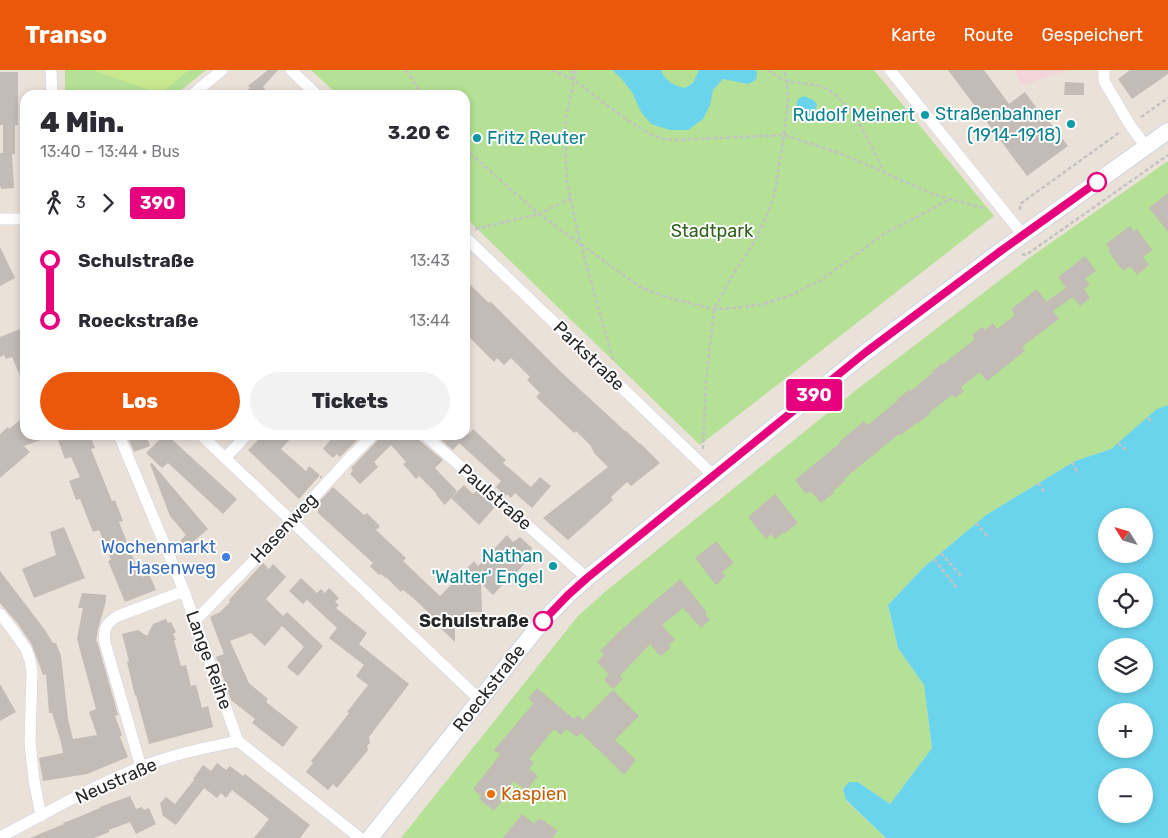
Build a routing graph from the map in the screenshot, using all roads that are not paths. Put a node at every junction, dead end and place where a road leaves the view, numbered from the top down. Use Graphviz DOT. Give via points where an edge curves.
graph roads {
  1 [pos="51,70"];
  2 [pos="222,70"];
  3 [pos="291,70"];
  4 [pos="890,70"];
  5 [pos="1104,70"];
  6 [pos="52,90"];
  7 [pos="198,90"];
  8 [pos="312,90"];
  9 [pos="1168,131"];
  10 [pos="1146,147"];
  11 [pos="0,219"];
  12 [pos="20,219"];
  13 [pos="470,233"];
  14 [pos="1023,235"];
  15 [pos="120,440"];
  16 [pos="206,440"];
  17 [pos="242,440"];
  18 [pos="368,440"];
  19 [pos="431,440"];
  20 [pos="225,458"];
  21 [pos="714,476"];
  22 [pos="292,521"];
  23 [pos="587,578"];
  24 [pos="184,591"];
  25 [pos="0,614"];
  26 [pos="195,621"];
  27 [pos="480,700"];
  28 [pos="238,741"];
  29 [pos="142,766"];
  30 [pos="41,816"];
  31 [pos="0,838"];
  32 [pos="360,838"];
  33 [pos="370,838"];
  1 -- 6 [label="street"];
  2 -- 7 [label="street"];
  3 -- 8 [label="street"];
  4 -- 14 [label="street"];
  5 -- 10 [label="street" via="1104,81"];
  9 -- 10 [label="main road, Roeckstraße"];
  10 -- 14 [label="main road, Roeckstraße"];
  11 -- 12 [label="street"];
  13 -- 21 [label="street, Parkstraße" via="620,386"];
  14 -- 21 [label="main road, Roeckstraße" via="866,352"];
  15 -- 24 [label="street, Lange Reihe"];
  16 -- 20 [label="street"];
  17 -- 20 [label="street"];
  18 -- 22 [label="street, Hasenweg"];
  19 -- 23 [label="street, Paulstraße"];
  20 -- 22 [label="street"];
  21 -- 23 [label="main road, Roeckstraße"];
  22 -- 26 [label="street, Hasenweg"];
  22 -- 27 [label="street"];
  23 -- 27 [label="main road, Roeckstraße" via="541,623"];
  24 -- 26 [label="street, Lange Reihe"];
  24 -- 29 [label="street" via="110,620 104,635"];
  25 -- 30 [label="street" via="26,649 30,660 30,743"];
  26 -- 28 [label="street, Lange Reihe"];
  27 -- 33 [label="main road, Roeckstraße"];
  28 -- 29 [label="street, Neustraße" via="189,751"];
  28 -- 32 [label="street"];
  29 -- 30 [label="street, Neustraße"];
  30 -- 31 [label="street, Neustraße"];
}
